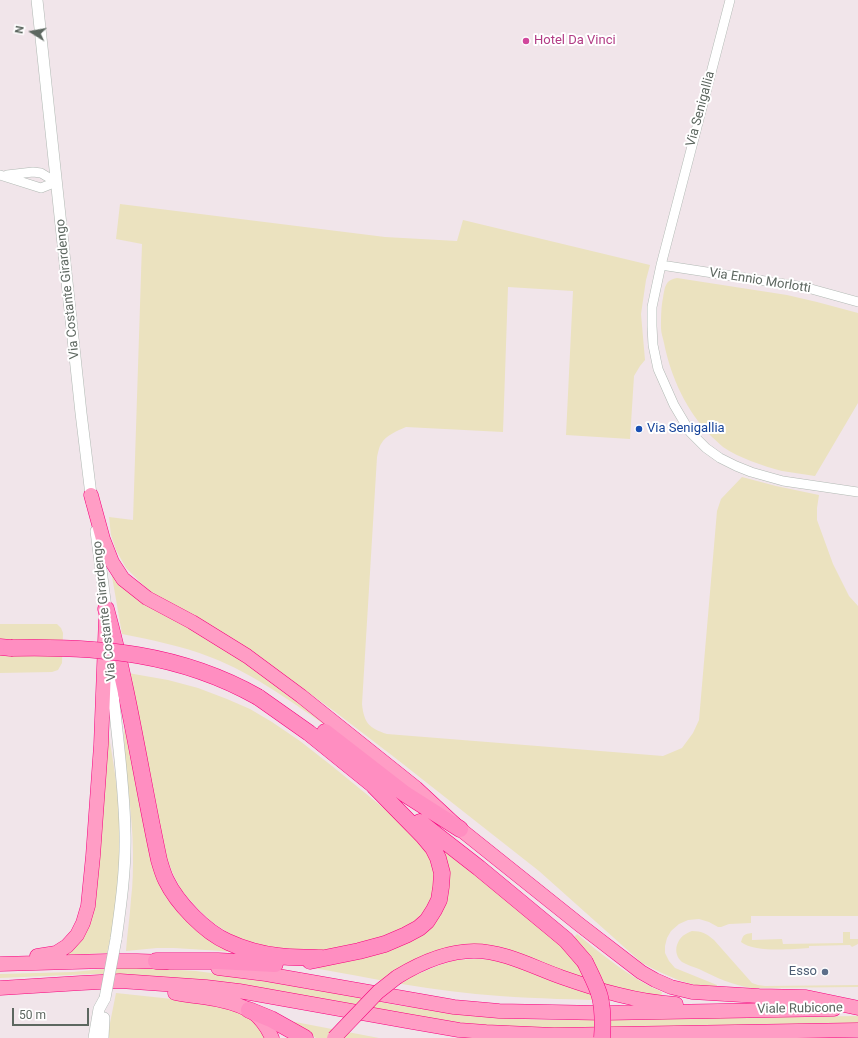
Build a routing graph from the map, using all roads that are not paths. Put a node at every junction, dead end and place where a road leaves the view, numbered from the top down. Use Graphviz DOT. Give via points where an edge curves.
graph roads {
  1 [pos="37,0"];
  2 [pos="730,0"];
  3 [pos="2,176"];
  4 [pos="56,182"];
  5 [pos="661,266"];
  6 [pos="858,302"];
  7 [pos="858,492"];
  8 [pos="91,494"];
  9 [pos="106,609"];
  10 [pos="3,648"];
  11 [pos="258,697"];
  12 [pos="374,786"];
  13 [pos="460,829"];
  14 [pos="321,958"];
  15 [pos="156,961"];
  16 [pos="0,962"];
  17 [pos="140,983"];
  18 [pos="0,988"];
  19 [pos="104,998"];
  20 [pos="858,1008"];
  21 [pos="249,1010"];
  22 [pos="742,1010"];
  23 [pos="858,1030"];
  24 [pos="94,1038"];
  25 [pos="103,1038"];
  26 [pos="272,1038"];
  27 [pos="305,1038"];
  28 [pos="334,1038"];
  29 [pos="602,1038"];
  30 [pos="774,1038"];
  1 -- 4 [label="street, Via Costante Girardengo"];
  2 -- 5 [label="street, Via Senigallia"];
  3 -- 4 [label="street" via="33,172 41,173"];
  3 -- 4 [label="street" via="41,188"];
  4 -- 8 [label="street, Via Costante Girardengo"];
  5 -- 6 [label="street, Via Ennio Morlotti" via="804,287"];
  5 -- 7 [label="street, Via Senigallia" via="652,307 653,345 658,369 674,405 690,432 720,458 749,471 783,481"];
  8 -- 9 [label="street, Via Costante Girardengo"];
  8 -- 13 [label="highway" via="103,539 112,562 123,579 147,598 192,622 246,656 301,696 416,788"];
  9 -- 14 [label="highway" via="131,715 159,860 165,880 176,898 191,916 226,942 272,955"];
  9 -- 16 [label="highway" via="94,848 88,906 83,923 77,935 56,953 19,956"];
  9 -- 19 [label="street, Via Costante Girardengo, bridge" via="125,832 121,907"];
  10 -- 11 [label="highway, bridge" via="71,648 136,654 218,677"];
  11 -- 12 [label="highway" via="309,733"];
  11 -- 13 [label="highway" via="325,732 405,794"];
  12 -- 14 [label="highway" via="433,848 442,872 439,900 427,921 406,935 359,951"];
  12 -- 29 [label="highway, bridge" via="566,940 585,962 600,997"];
  13 -- 20 [label="highway" via="619,956 655,980 692,992 806,997"];
  14 -- 15 [label="highway" via="284,964"];
  15 -- 16 [label="highway"];
  15 -- 22 [label="highway" via="266,974 454,1007 499,1011 604,1013"];
  17 -- 18 [label="highway"];
  17 -- 21 [label="highway" via="180,994 215,999"];
  17 -- 23 [label="highway" via="239,991 407,1022 486,1032 554,1035"];
  19 -- 24 [label="street, Via Costante Girardengo" via="99,1009"];
  19 -- 25 [label="street"];
  20 -- 22 [label="highway, Viale Rubicone"];
  21 -- 26 [label="highway" via="259,1018"];
  21 -- 27 [label="highway"];
  22 -- 28 [label="highway, bridge" via="641,1000 579,983 513,959 473,951 432,959 416,965 378,992"];
  23 -- 30 [label="highway"];
}
